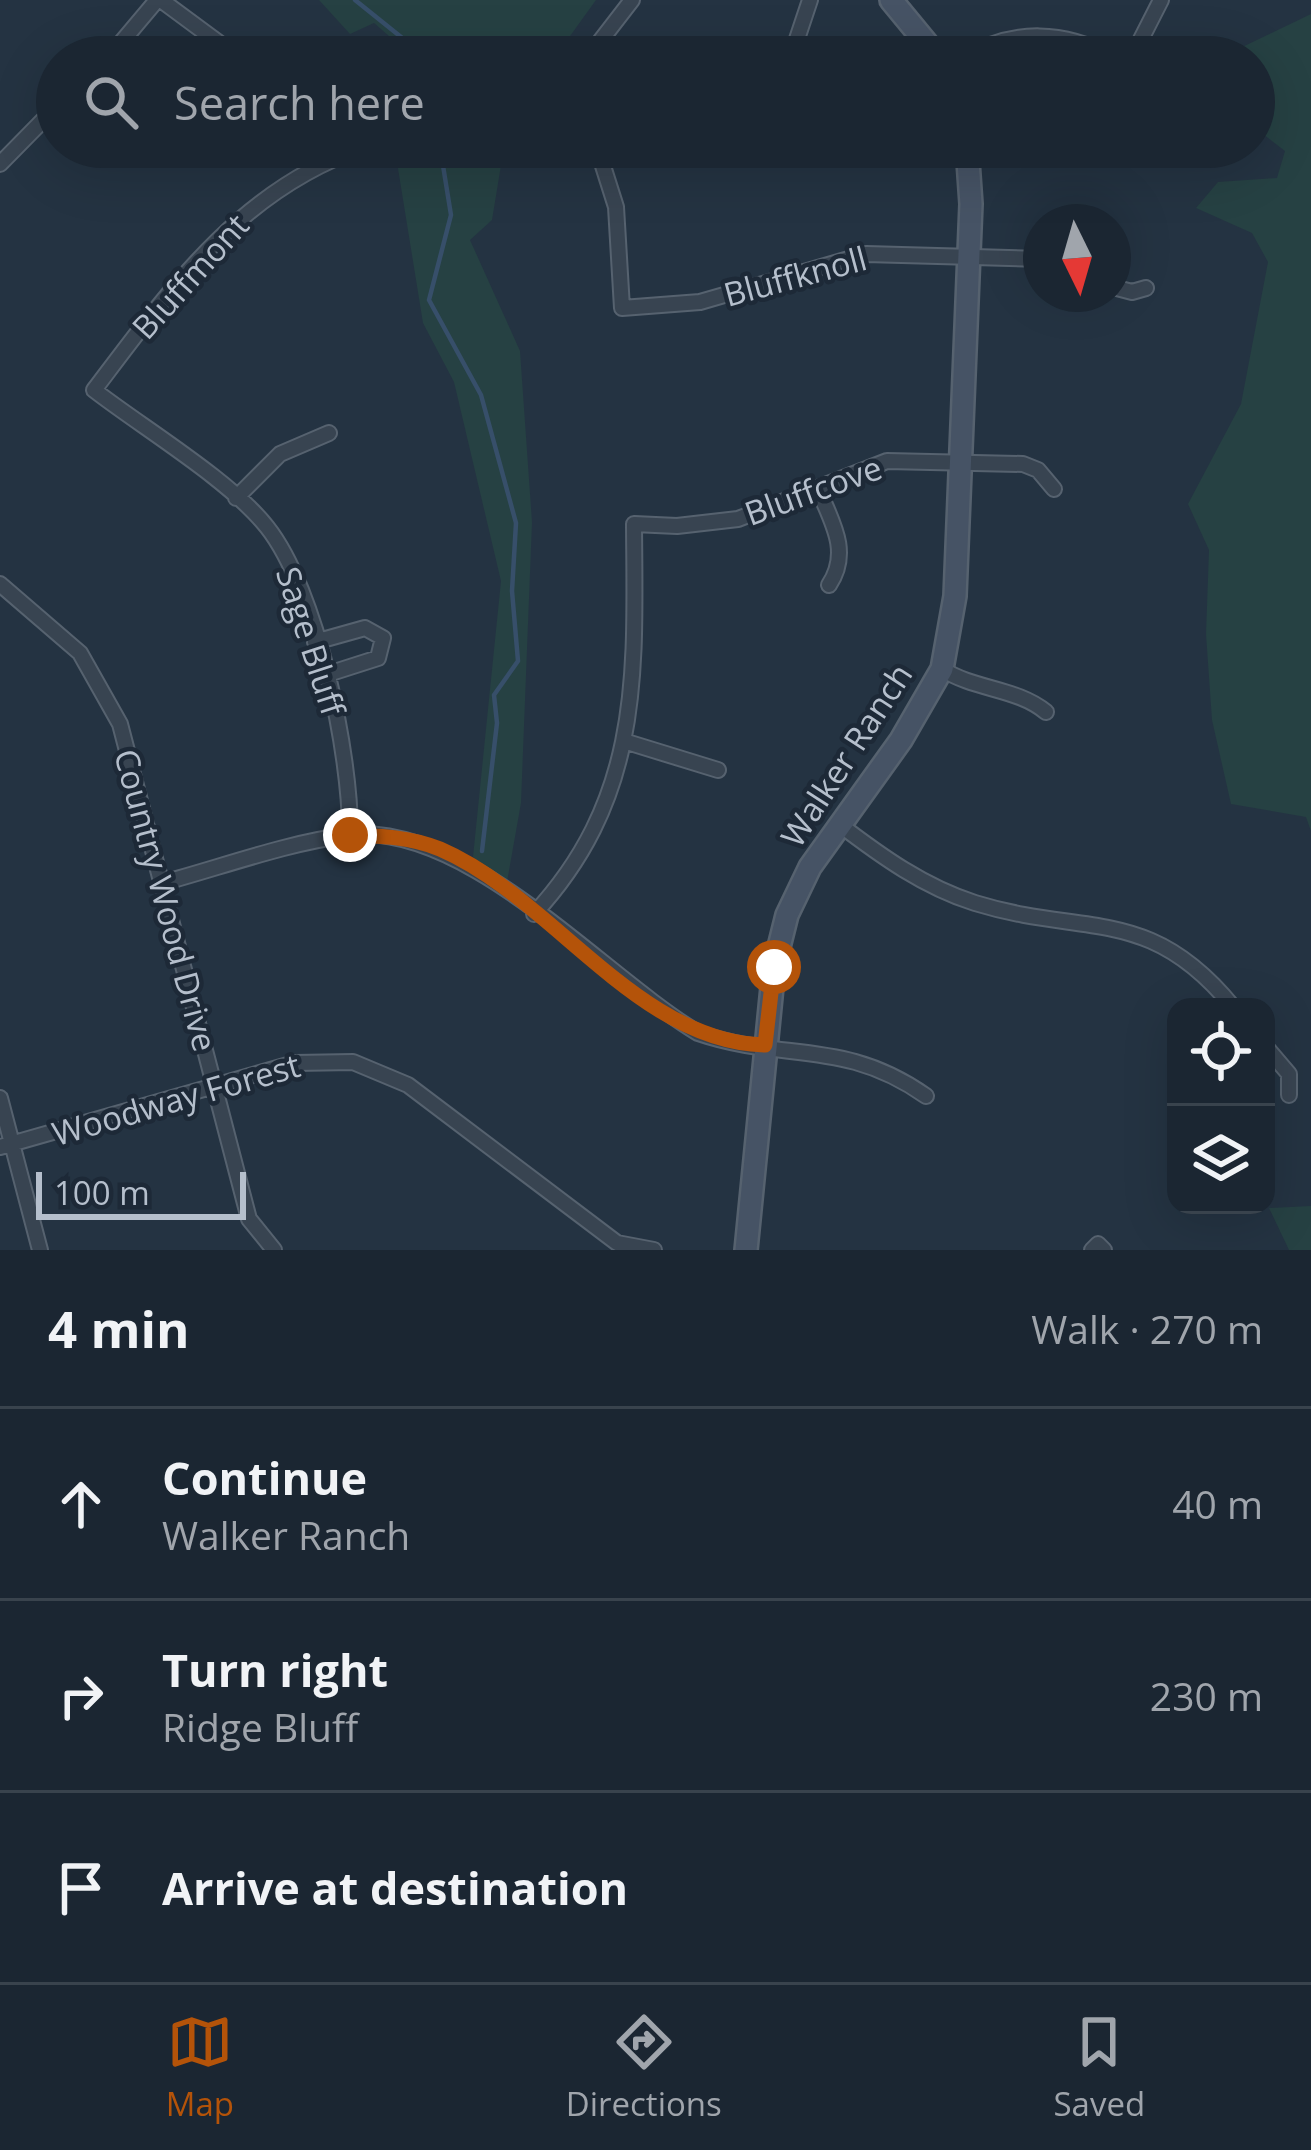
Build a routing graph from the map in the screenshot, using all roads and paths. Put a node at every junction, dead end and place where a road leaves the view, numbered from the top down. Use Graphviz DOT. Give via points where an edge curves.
graph roads {
  1 [pos="159,0"];
  2 [pos="632,0"];
  3 [pos="811,0"];
  4 [pos="891,0"];
  5 [pos="1161,0"];
  6 [pos="127,36"];
  7 [pos="209,36"];
  8 [pos="604,36"];
  9 [pos="798,36"];
  10 [pos="921,36"];
  11 [pos="1143,36"];
  12 [pos="36,127"];
  13 [pos="0,164"];
  14 [pos="310,168"];
  15 [pos="604,168"];
  16 [pos="968,168"];
  17 [pos="970,253"];
  18 [pos="1023,257"];
  19 [pos="1146,288"];
  20 [pos="1131,292"];
  21 [pos="94,390"];
  22 [pos="329,433"];
  23 [pos="961,460"];
  24 [pos="818,489"];
  25 [pos="1054,489"];
  26 [pos="236,498"];
  27 [pos="0,584"];
  28 [pos="829,585"];
  29 [pos="315,642"];
  30 [pos="942,669"];
  31 [pos="326,675"];
  32 [pos="1046,712"];
  33 [pos="627,742"];
  34 [pos="718,770"];
  35 [pos="839,824"];
  36 [pos="350,835"];
  37 [pos="162,884"];
  38 [pos="534,914"];
  39 [pos="1225,998"];
  40 [pos="765,1045"];
  41 [pos="1275,1058"];
  42 [pos="215,1088"];
  43 [pos="1289,1095"];
  44 [pos="926,1096"];
  45 [pos="0,1098"];
  46 [pos="6,1146"];
  47 [pos="40,1250"];
  48 [pos="274,1250"];
  49 [pos="654,1250"];
  50 [pos="746,1250"];
  1 -- 6 [label="street"];
  1 -- 7 [label="street"];
  2 -- 8 [label="street"];
  3 -- 9 [label="street"];
  4 -- 10 [label="street"];
  5 -- 11 [label="street"];
  12 -- 13 [label="street"];
  14 -- 21 [label="street, Bluffmont" via="219,235"];
  15 -- 17 [label="street, Bluffknoll" via="616,207 622,308 700,302 866,254"];
  16 -- 17 [label="street, Walker Ranch"];
  17 -- 18 [label="street, Bluffknoll"];
  17 -- 23 [label="street, Walker Ranch"];
  19 -- 20 [label="street"];
  21 -- 26 [label="street, Sage Bluff"];
  22 -- 26 [label="street" via="280,454"];
  23 -- 24 [label="street, Bluffcove" via="887,460"];
  23 -- 25 [label="street, Bluffcove" via="1024,464"];
  23 -- 30 [label="street, Walker Ranch" via="956,596"];
  24 -- 28 [label="street" via="841,549"];
  24 -- 33 [label="street, Bluffcove" via="739,519 634,524"];
  26 -- 29 [label="street, Sage Bluff" via="288,562"];
  27 -- 37 [label="street, Country Wood Drive" via="62,633 109,699"];
  29 -- 31 [label="street, Sage Bluff"];
  29 -- 31 [label="street" via="364,628 382,638 379,658"];
  30 -- 32 [label="street" via="977,687 1028,697"];
  30 -- 35 [label="street, Walker Ranch"];
  31 -- 36 [label="street, Sage Bluff" via="347,766"];
  33 -- 34 [label="street"];
  33 -- 38 [label="street" via="605,807"];
  35 -- 39 [label="street" via="904,870 971,902 1121,927 1159,942"];
  35 -- 40 [label="street, Walker Ranch" via="787,915"];
  36 -- 37 [label="street"];
  36 -- 38 [label="street" via="441,850"];
  37 -- 42 [label="street, Country Wood Drive"];
  38 -- 40 [label="street" via="698,1034"];
  40 -- 44 [label="street" via="858,1060"];
  40 -- 50 [label="street, Walker Ranch"];
  41 -- 43 [label="street" via="1288,1074"];
  42 -- 46 [label="street, Woodway Forest"];
  42 -- 48 [label="street, Country Wood Drive" via="249,1219"];
  42 -- 49 [label="street, Woodway Forest" via="310,1060 380,1070 617,1243"];
  45 -- 46 [label="street"];
  46 -- 47 [label="street"];
}
